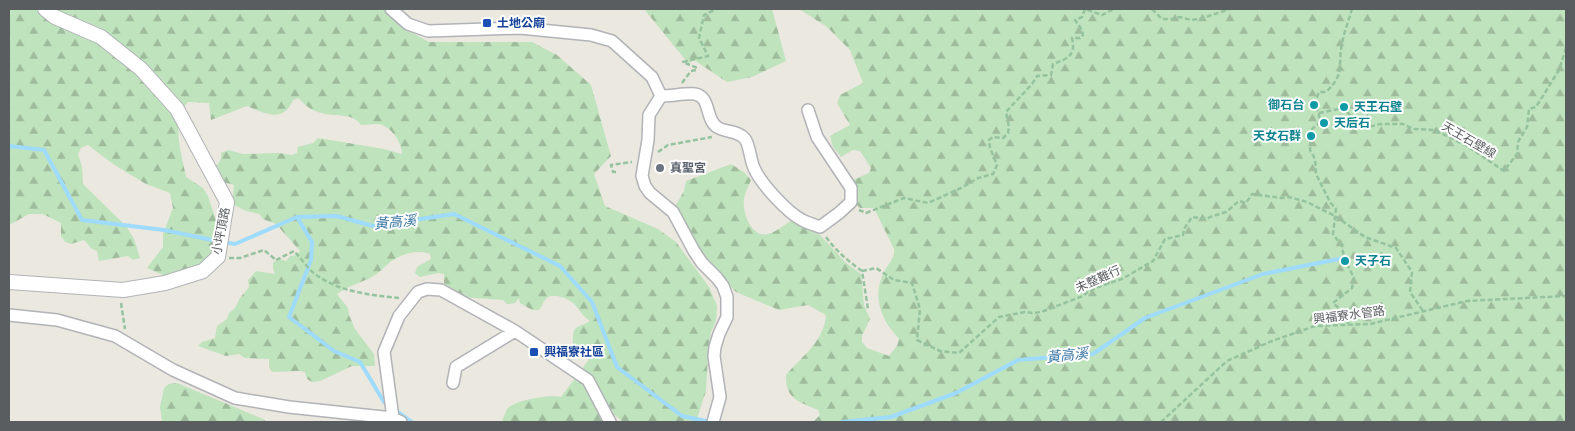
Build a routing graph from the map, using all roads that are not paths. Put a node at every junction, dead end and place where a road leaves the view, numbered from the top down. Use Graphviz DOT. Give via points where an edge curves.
graph roads {
  1 [pos="45,9"];
  2 [pos="391,9"];
  3 [pos="661,96"];
  4 [pos="808,110"];
  5 [pos="9,282"];
  6 [pos="9,315"];
  7 [pos="515,331"];
  8 [pos="453,383"];
  9 [pos="397,420"];
  10 [pos="610,422"];
  11 [pos="713,422"];
  1 -- 5 [label="street, 小坪頂路" via="55,17 101,38 141,69 177,109 227,202 226,215 218,258 203,271 188,276 119,290"];
  2 -- 3 [label="street" via="408,24 428,31 520,28 590,34 612,41 652,76"];
  3 -- 4 [label="street" via="696,94 706,103 709,117 717,127 739,134 746,140 760,180 789,212 820,227 851,202 851,188 817,137"];
  3 -- 11 [label="street" via="649,115 642,176 645,186 673,212 694,251 718,278 727,297 728,317 715,346 720,397"];
  6 -- 9 [label="street" via="57,320 115,336 173,370 235,398"];
  7 -- 8 [label="street" via="456,368"];
  7 -- 9 [label="street" via="441,290 418,292 399,316 384,352"];
  7 -- 10 [label="street" via="588,380"];
}
